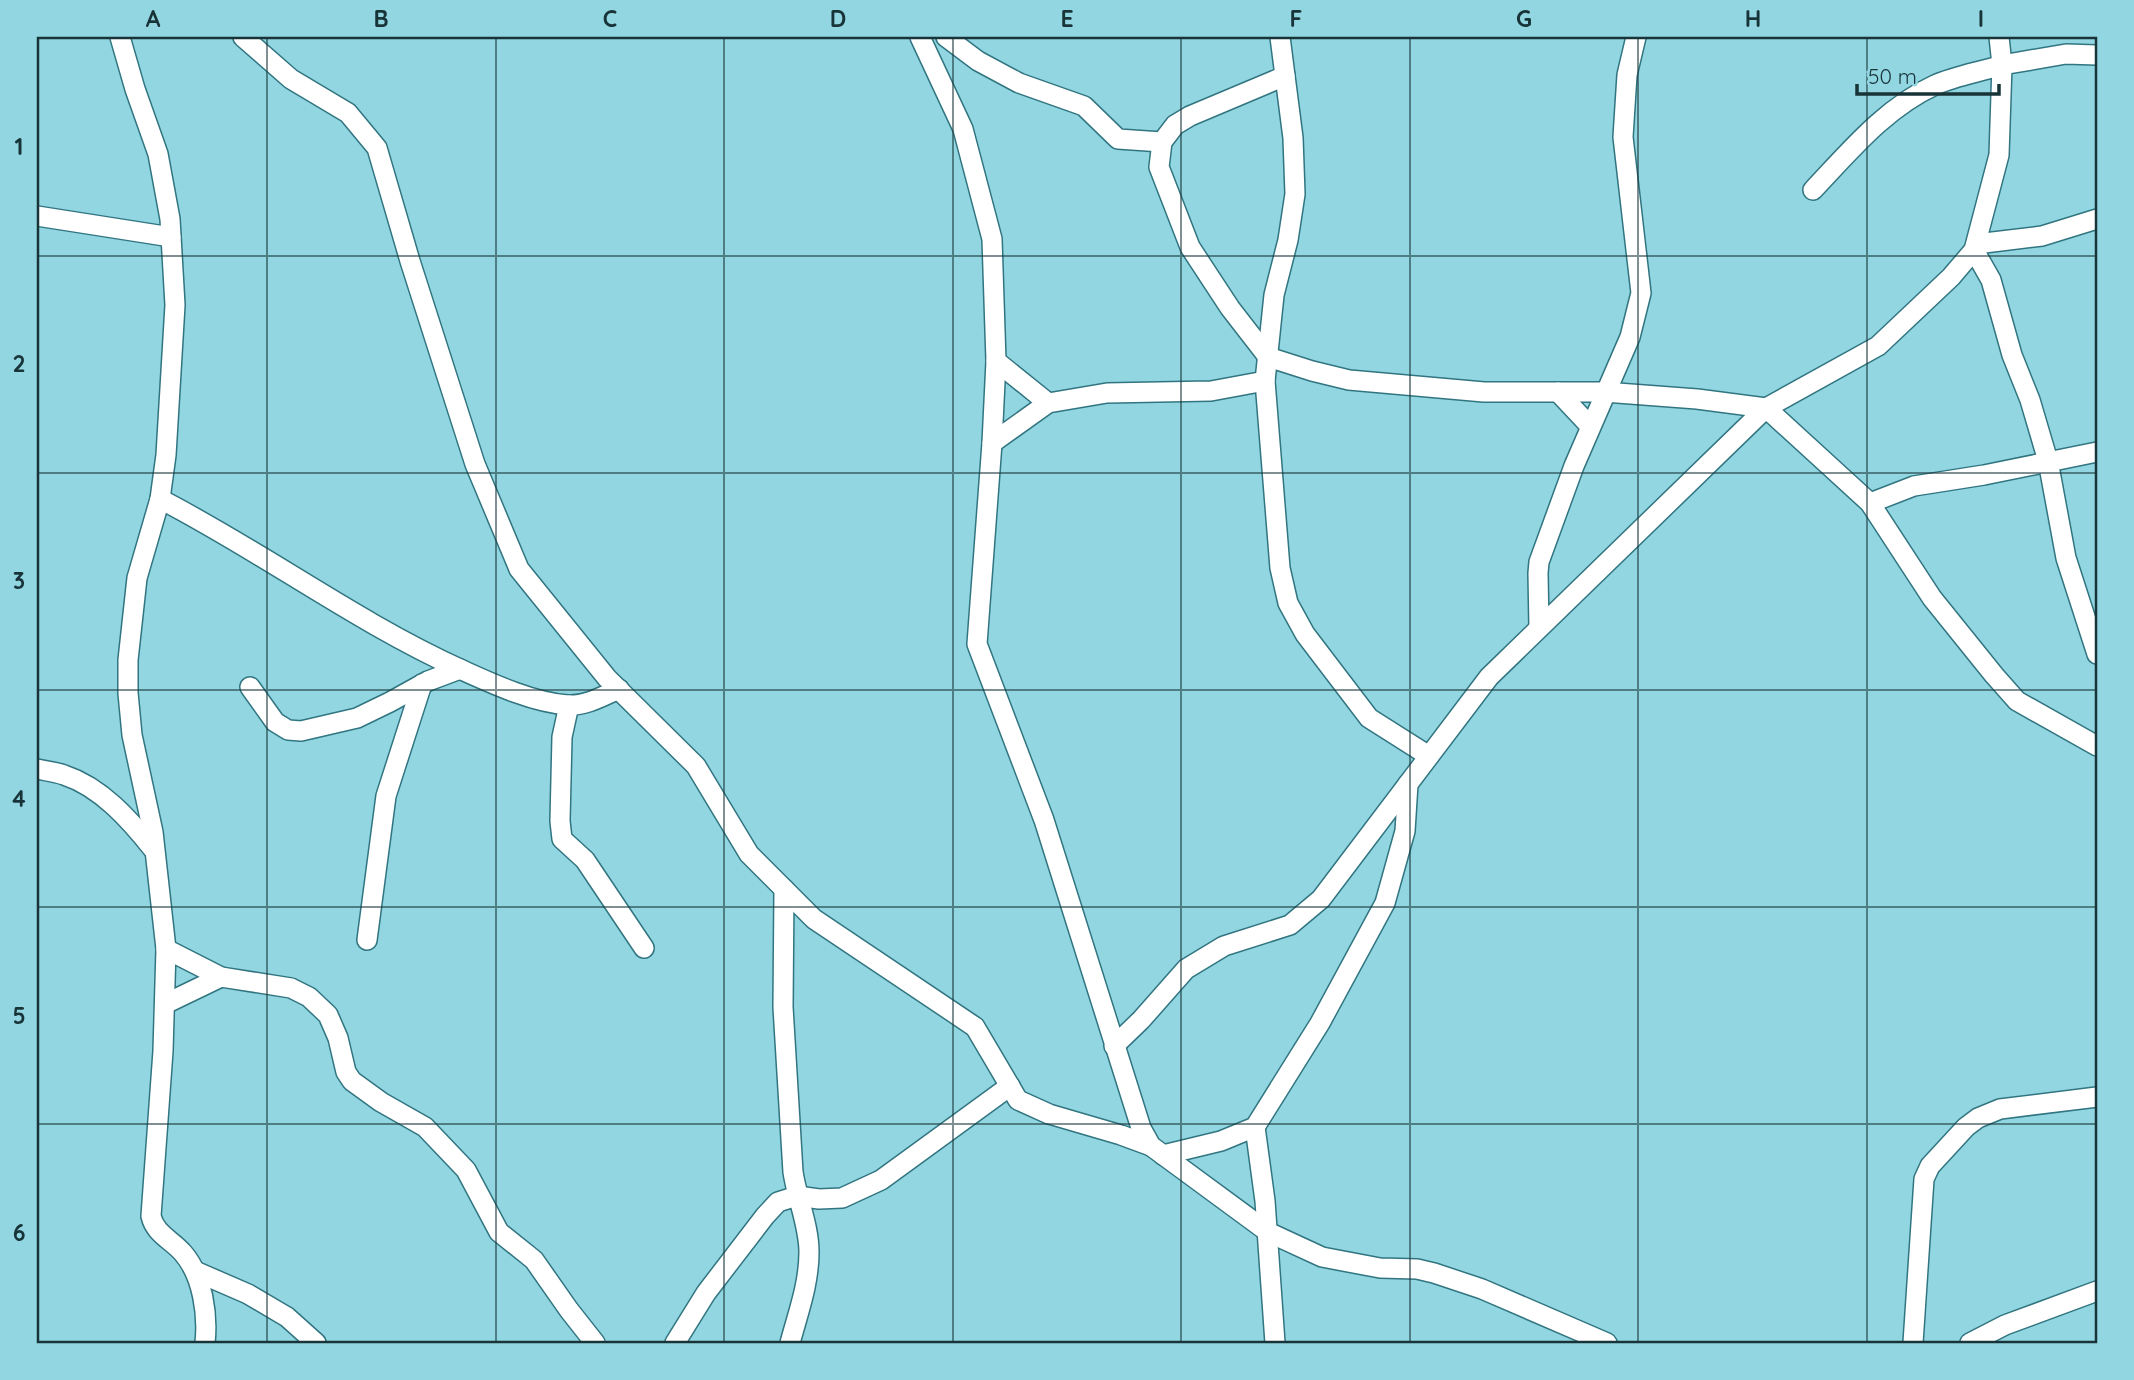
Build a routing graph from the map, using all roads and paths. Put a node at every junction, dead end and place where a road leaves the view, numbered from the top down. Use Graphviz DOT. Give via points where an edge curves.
graph roads {
  1 [pos="120,37"];
  2 [pos="243,37"];
  3 [pos="920,37"];
  4 [pos="946,37"];
  5 [pos="1280,37"];
  6 [pos="1636,37"];
  7 [pos="1999,37"];
  8 [pos="2097,55"];
  9 [pos="2002,65"];
  10 [pos="1285,76"];
  11 [pos="1161,142"];
  12 [pos="1813,190"];
  13 [pos="37,216"];
  14 [pos="2097,219"];
  15 [pos="171,237"];
  16 [pos="1975,247"];
  17 [pos="1268,357"];
  18 [pos="996,361"];
  19 [pos="1265,381"];
  20 [pos="1558,392"];
  21 [pos="1604,392"];
  22 [pos="1048,403"];
  23 [pos="1766,408"];
  24 [pos="1590,426"];
  25 [pos="992,443"];
  26 [pos="2097,452"];
  27 [pos="2048,461"];
  28 [pos="160,499"];
  29 [pos="1870,503"];
  30 [pos="1539,628"];
  31 [pos="426,654"];
  32 [pos="2097,654"];
  33 [pos="460,669"];
  34 [pos="425,682"];
  35 [pos="250,687"];
  36 [pos="619,689"];
  37 [pos="569,705"];
  38 [pos="2097,746"];
  39 [pos="1429,756"];
  40 [pos="37,769"];
  41 [pos="1408,784"];
  42 [pos="155,852"];
  43 [pos="784,889"];
  44 [pos="367,940"];
  45 [pos="644,948"];
  46 [pos="166,949"];
  47 [pos="221,977"];
  48 [pos="164,1004"];
  49 [pos="1114,1046"];
  50 [pos="1010,1086"];
  51 [pos="2097,1097"];
  52 [pos="1255,1127"];
  53 [pos="1157,1151"];
  54 [pos="797,1196"];
  55 [pos="1268,1232"];
  56 [pos="195,1271"];
  57 [pos="2097,1291"];
  58 [pos="205,1343"];
  59 [pos="316,1343"];
  60 [pos="596,1343"];
  61 [pos="675,1343"];
  62 [pos="790,1343"];
  63 [pos="1275,1343"];
  64 [pos="1606,1343"];
  65 [pos="1913,1343"];
  66 [pos="1970,1343"];
  1 -- 15 [label="street" via="158,154"];
  2 -- 36 [label="street" via="291,79 348,113 377,148 475,464 519,569"];
  3 -- 18 [label="street" via="962,129 992,239"];
  4 -- 11 [label="street" via="1019,83 1084,106 1118,139"];
  5 -- 10 [label="street"];
  6 -- 21 [label="street" via="1627,75 1623,137 1641,293 1630,337"];
  7 -- 9 [label="street"];
  8 -- 9 [label="street" via="2066,54"];
  9 -- 12 [label="street" via="1937,84 1905,101 1873,127"];
  9 -- 16 [label="street" via="1999,155"];
  10 -- 11 [label="street" via="1190,116"];
  10 -- 17 [label="street" via="1295,194 1274,295"];
  11 -- 17 [label="street" via="1159,167 1190,247"];
  13 -- 15 [label="street"];
  14 -- 16 [label="street" via="2042,236"];
  15 -- 28 [label="street" via="175,305"];
  16 -- 23 [label="street" via="1951,277 1878,346"];
  16 -- 27 [label="street" via="1991,280"];
  17 -- 19 [label="street"];
  17 -- 20 [label="street" via="1349,380 1484,392"];
  18 -- 22 [label="street"];
  18 -- 25 [label="street"];
  19 -- 22 [label="street" via="1211,390 1107,393"];
  19 -- 39 [label="street" via="1280,568 1288,603 1305,634 1368,718"];
  20 -- 21 [label="street"];
  20 -- 24 [label="street"];
  21 -- 23 [label="street"];
  21 -- 24 [label="street"];
  22 -- 25 [label="street"];
  23 -- 29 [label="street"];
  23 -- 30 [label="street"];
  24 -- 30 [label="street" via="1539,562"];
  25 -- 49 [label="street" via="977,644 1044,820"];
  26 -- 27 [label="street"];
  27 -- 29 [label="street" via="1914,486"];
  27 -- 32 [label="street" via="2066,558"];
  28 -- 31 [label="street"];
  28 -- 42 [label="street" via="137,578 128,660 132,735"];
  29 -- 38 [label="street" via="1932,598 2001,684 2017,701"];
  30 -- 39 [label="street" via="1489,677"];
  31 -- 33 [label="street"];
  31 -- 34 [label="street"];
  33 -- 34 [label="street"];
  33 -- 37 [label="street" via="498,687"];
  34 -- 35 [label="street" via="357,718 301,731 275,722"];
  34 -- 44 [label="street" via="386,796"];
  36 -- 37 [label="street"];
  36 -- 43 [label="street" via="696,766 749,854"];
  37 -- 45 [label="street" via="562,737 562,839 585,860"];
  39 -- 41 [label="street"];
  40 -- 42 [label="street" via="65,775 93,789 130,820"];
  41 -- 49 [label="street" via="1321,899 1290,925 1224,946 1186,969"];
  41 -- 52 [label="street" via="1405,831 1385,903 1320,1023"];
  42 -- 46 [label="street"];
  43 -- 50 [label="street" via="814,919 975,1027"];
  43 -- 54 [label="street" via="783,1007"];
  46 -- 47 [label="street"];
  46 -- 48 [label="street"];
  47 -- 48 [label="street"];
  47 -- 60 [label="street" via="292,988 328,1015 352,1081 425,1127 466,1170 499,1232 534,1260"];
  48 -- 56 [label="street" via="151,1216 153,1226 184,1254"];
  49 -- 53 [label="street" via="1142,1128"];
  50 -- 53 [label="street" via="1018,1100 1049,1114"];
  50 -- 54 [label="street" via="881,1181 842,1198"];
  51 -- 65 [label="street" via="2000,1109 1978,1118 1930,1166 1924,1179"];
  52 -- 53 [label="street" via="1221,1141"];
  52 -- 55 [label="street"];
  53 -- 55 [label="street"];
  54 -- 61 [label="street" via="778,1202 765,1216 706,1293"];
  54 -- 62 [label="street" via="809,1251 806,1286"];
  55 -- 63 [label="street"];
  55 -- 64 [label="street" via="1322,1257 1380,1269 1434,1273"];
  56 -- 58 [label="street"];
  56 -- 59 [label="street" via="287,1317"];
  57 -- 66 [label="street"];
}
